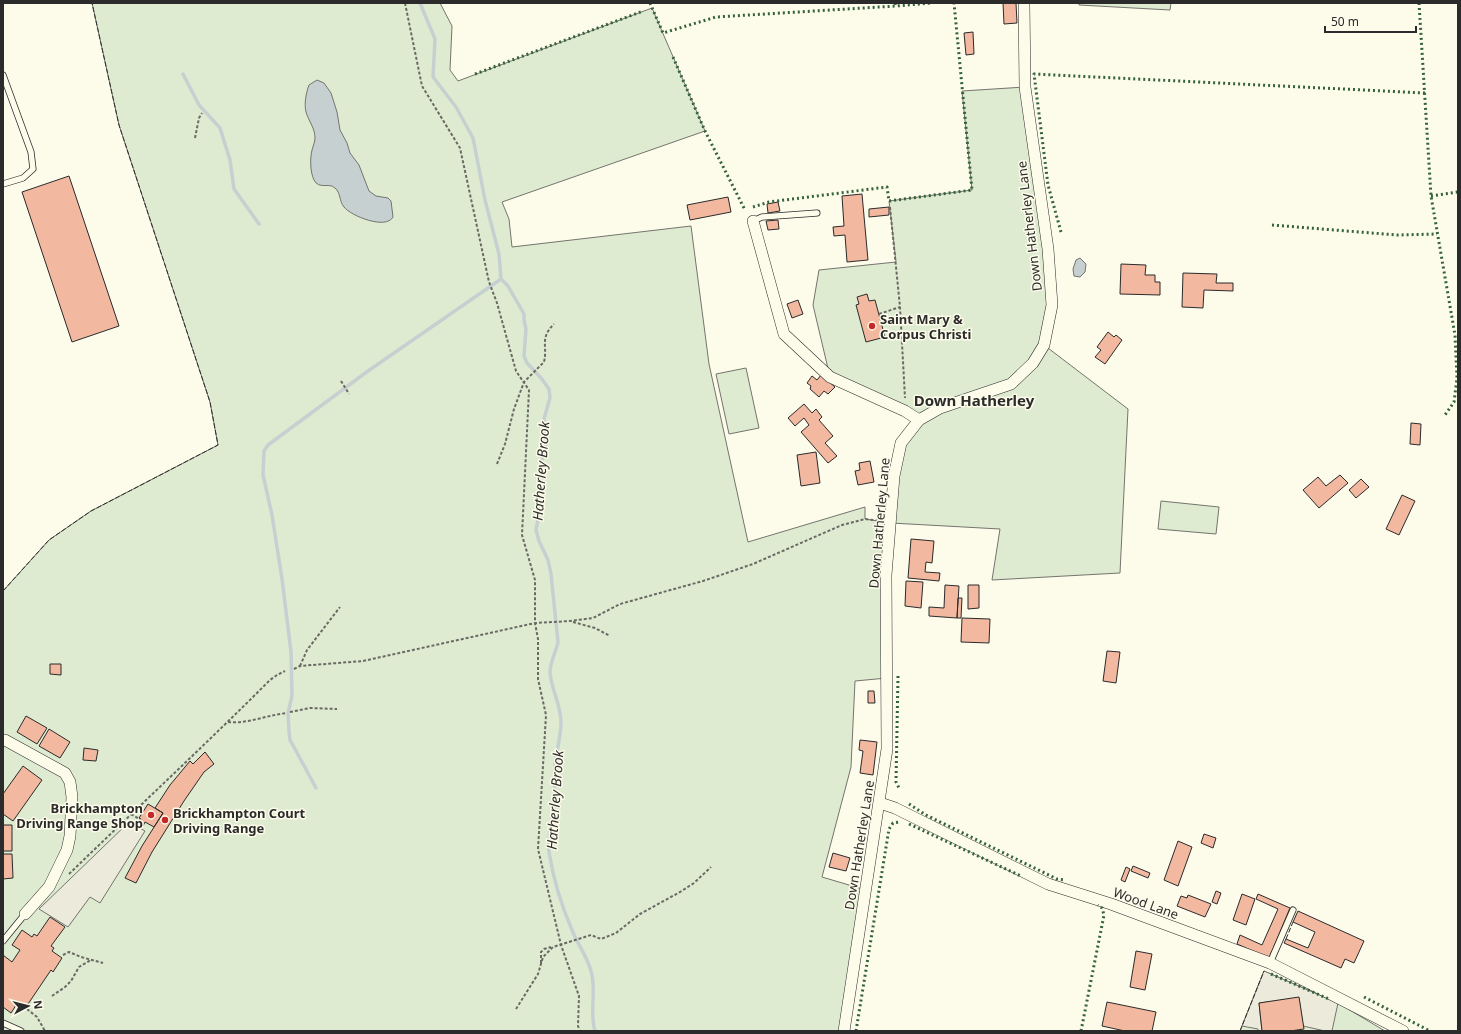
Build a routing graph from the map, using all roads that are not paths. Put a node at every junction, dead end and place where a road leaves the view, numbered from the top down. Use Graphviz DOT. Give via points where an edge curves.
graph roads {
  1 [pos="1024,3"];
  2 [pos="3,75"];
  3 [pos="3,184"];
  4 [pos="817,213"];
  5 [pos="753,221"];
  6 [pos="919,420"];
  7 [pos="5,740"];
  8 [pos="880,803"];
  9 [pos="1294,910"];
  10 [pos="25,914"];
  11 [pos="3,941"];
  12 [pos="1270,963"];
  13 [pos="3,1023"];
  14 [pos="21,1031"];
  15 [pos="844,1031"];
  16 [pos="1403,1031"];
  1 -- 6 [label="street, Down Hatherley Lane" via="1025,86 1048,249 1052,305 1044,345 1034,363 1011,384 940,408"];
  2 -- 3 [label="lane" via="31,152 33,169 23,178"];
  4 -- 5 [label="lane" via="762,217"];
  5 -- 6 [label="street" via="784,334 830,377 905,411"];
  6 -- 8 [label="street, Down Hatherley Lane" via="901,443 894,476 886,575 887,749"];
  7 -- 10 [label="street" via="65,773 70,782 72,818 67,850 49,887"];
  8 -- 12 [label="street, Wood Lane" via="895,808 1048,884 1111,904"];
  8 -- 15 [label="street, Down Hatherley Lane"];
  9 -- 12 [label="lane"];
  10 -- 11 [label="lane"];
  12 -- 16 [label="street, Wood Lane"];
  13 -- 14 [label="lane"];
}
